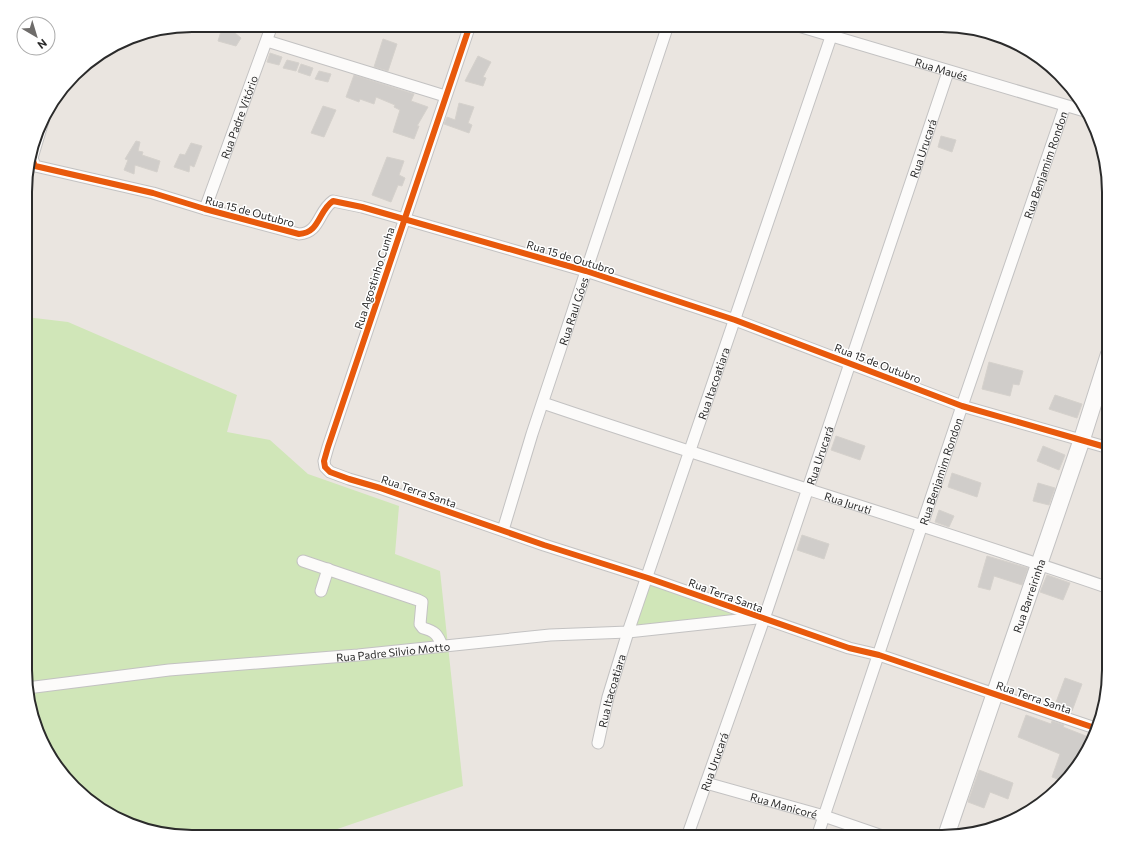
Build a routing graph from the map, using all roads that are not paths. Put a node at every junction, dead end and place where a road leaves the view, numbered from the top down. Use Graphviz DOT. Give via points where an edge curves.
graph roads {
  1 [pos="270,32"];
  2 [pos="468,32"];
  3 [pos="666,32"];
  4 [pos="816,32"];
  5 [pos="833,32"];
  6 [pos="831,37"];
  7 [pos="267,42"];
  8 [pos="948,72"];
  9 [pos="445,96"];
  10 [pos="1065,106"];
  11 [pos="1080,110"];
  12 [pos="34,165"];
  13 [pos="205,209"];
  14 [pos="404,219"];
  15 [pos="586,272"];
  16 [pos="735,320"];
  17 [pos="850,362"];
  18 [pos="1102,376"];
  19 [pos="543,403"];
  20 [pos="962,406"];
  21 [pos="1082,439"];
  22 [pos="1102,446"];
  23 [pos="690,453"];
  24 [pos="349,479"];
  25 [pos="807,489"];
  26 [pos="922,525"];
  27 [pos="503,530"];
  28 [pos="303,561"];
  29 [pos="1038,564"];
  30 [pos="328,569"];
  31 [pos="648,578"];
  32 [pos="1102,586"];
  33 [pos="321,590"];
  34 [pos="762,618"];
  35 [pos="628,632"];
  36 [pos="442,646"];
  37 [pos="879,655"];
  38 [pos="33,687"];
  39 [pos="994,694"];
  40 [pos="1092,727"];
  41 [pos="598,743"];
  42 [pos="706,784"];
  43 [pos="824,816"];
  44 [pos="690,830"];
  45 [pos="819,830"];
  46 [pos="865,830"];
  47 [pos="948,830"];
  1 -- 7 [label="street, Rua Padre Vitório"];
  2 -- 9 [label="street, Rua Agostinho Cunha"];
  3 -- 15 [label="street, Rua Raul Góes"];
  4 -- 6 [label="street, Rua Maués"];
  5 -- 6 [label="street, Rua Itacoatiara"];
  6 -- 8 [label="street, Rua Maués"];
  6 -- 16 [label="street, Rua Itacoatiara"];
  7 -- 9 [label="street"];
  7 -- 13 [label="street, Rua Padre Vitório"];
  8 -- 10 [label="street, Rua Maués"];
  8 -- 17 [label="street, Rua Urucará"];
  9 -- 14 [label="street, Rua Agostinho Cunha"];
  10 -- 11 [label="street, Rua Maués"];
  10 -- 20 [label="street, Rua Benjamim Rondon"];
  12 -- 13 [label="street, Rua 15 de Outubro" via="153,192"];
  13 -- 14 [label="street, Rua 15 de Outubro" via="299,234 305,234 315,227 332,201"];
  14 -- 15 [label="street, Rua 15 de Outubro"];
  14 -- 24 [label="street, Rua Agostinho Cunha" via="324,462 330,472"];
  15 -- 16 [label="street, Rua 15 de Outubro"];
  15 -- 19 [label="street, Rua Raul Góes"];
  16 -- 17 [label="street, Rua 15 de Outubro"];
  16 -- 23 [label="street, Rua Itacoatiara"];
  17 -- 20 [label="street, Rua 15 de Outubro"];
  17 -- 25 [label="street, Rua Urucará"];
  18 -- 21 [label="street, Rua Barreirinha"];
  19 -- 23 [label="street, Rua Juruti"];
  19 -- 27 [label="street, Rua Raul Góes"];
  20 -- 21 [label="street, Rua 15 de Outubro"];
  20 -- 26 [label="street, Rua Benjamim Rondon"];
  21 -- 22 [label="street, Rua 15 de Outubro"];
  21 -- 29 [label="street, Rua Barreirinha"];
  23 -- 25 [label="street, Rua Juruti"];
  23 -- 31 [label="street, Rua Itacoatiara"];
  24 -- 27 [label="street, Rua Terra Santa"];
  25 -- 26 [label="street, Rua Juruti"];
  25 -- 34 [label="street, Rua Urucará"];
  26 -- 29 [label="street, Rua Juruti"];
  26 -- 37 [label="street, Rua Benjamim Rondon"];
  27 -- 31 [label="street, Rua Terra Santa"];
  28 -- 30 [label="street"];
  29 -- 32 [label="street, Rua Juruti"];
  29 -- 39 [label="street, Rua Barreirinha"];
  30 -- 33 [label="street"];
  30 -- 36 [label="street" via="422,602 420,624 438,635"];
  31 -- 34 [label="street, Rua Terra Santa"];
  31 -- 35 [label="street, Rua Itacoatiara"];
  34 -- 35 [label="street, Rua Padre Silvio Motto"];
  34 -- 37 [label="street, Rua Terra Santa" via="849,648"];
  34 -- 42 [label="street, Rua Urucará"];
  35 -- 36 [label="street, Rua Padre Silvio Motto" via="550,635"];
  35 -- 41 [label="street, Rua Itacoatiara" via="608,697"];
  36 -- 38 [label="street, Rua Padre Silvio Motto" via="169,670"];
  37 -- 39 [label="street, Rua Terra Santa"];
  37 -- 43 [label="street, Rua Benjamim Rondon"];
  39 -- 40 [label="street, Rua Terra Santa"];
  39 -- 47 [label="street, Rua Barreirinha"];
  42 -- 43 [label="street, Rua Manicoré"];
  42 -- 44 [label="street, Rua Urucará"];
  43 -- 45 [label="street, Rua Benjamim Rondon"];
  43 -- 46 [label="street, Rua Manicoré"];
}
